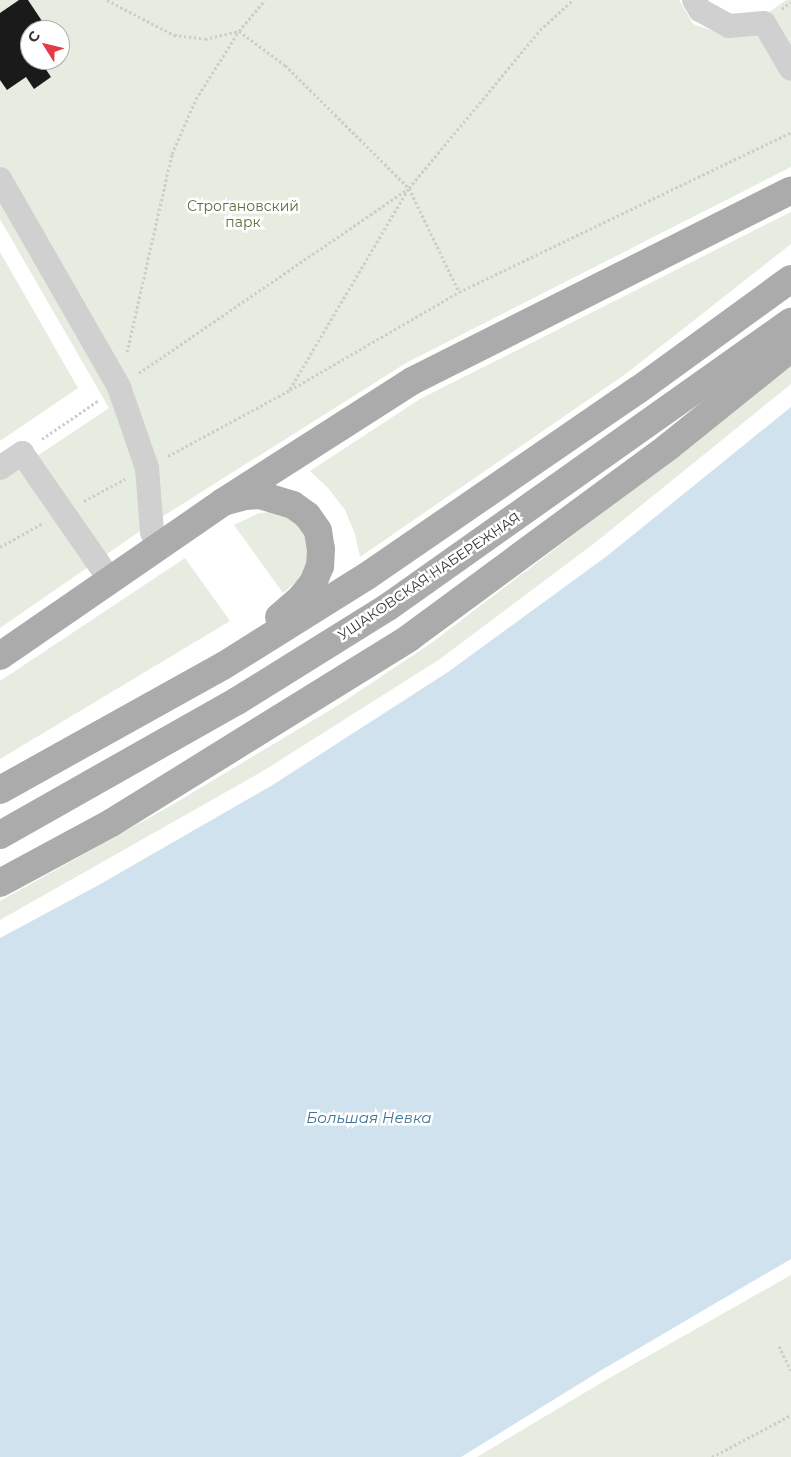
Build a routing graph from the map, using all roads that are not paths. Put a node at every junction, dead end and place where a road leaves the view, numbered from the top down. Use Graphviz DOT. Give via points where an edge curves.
graph roads {
  1 [pos="694,0"];
  2 [pos="791,69"];
  3 [pos="0,178"];
  4 [pos="791,190"];
  5 [pos="791,279"];
  6 [pos="791,322"];
  7 [pos="791,348"];
  8 [pos="0,468"];
  9 [pos="223,502"];
  10 [pos="158,547"];
  11 [pos="110,580"];
  12 [pos="0,656"];
  13 [pos="223,666"];
  14 [pos="0,790"];
  15 [pos="0,835"];
  16 [pos="0,883"];
  1 -- 2 [label="lane" via="700,10 729,26 764,23"];
  3 -- 10 [label="lane" via="119,386 147,468 152,532"];
  4 -- 9 [label="main road" via="412,381"];
  5 -- 13 [label="main road" via="638,390 367,576"];
  6 -- 15 [label="main road, УШАКОВСКАЯ НАБЕРЕЖНАЯ" via="388,607 238,702"];
  7 -- 16 [label="main road" via="668,447 410,638 111,823"];
  8 -- 11 [label="lane" via="22,453"];
  9 -- 10 [label="main road"];
  9 -- 13 [label="main road" via="260,496 293,505 307,515 318,531 322,549 313,583"];
  10 -- 11 [label="main road"];
  11 -- 12 [label="main road"];
  13 -- 14 [label="main road"];
}
